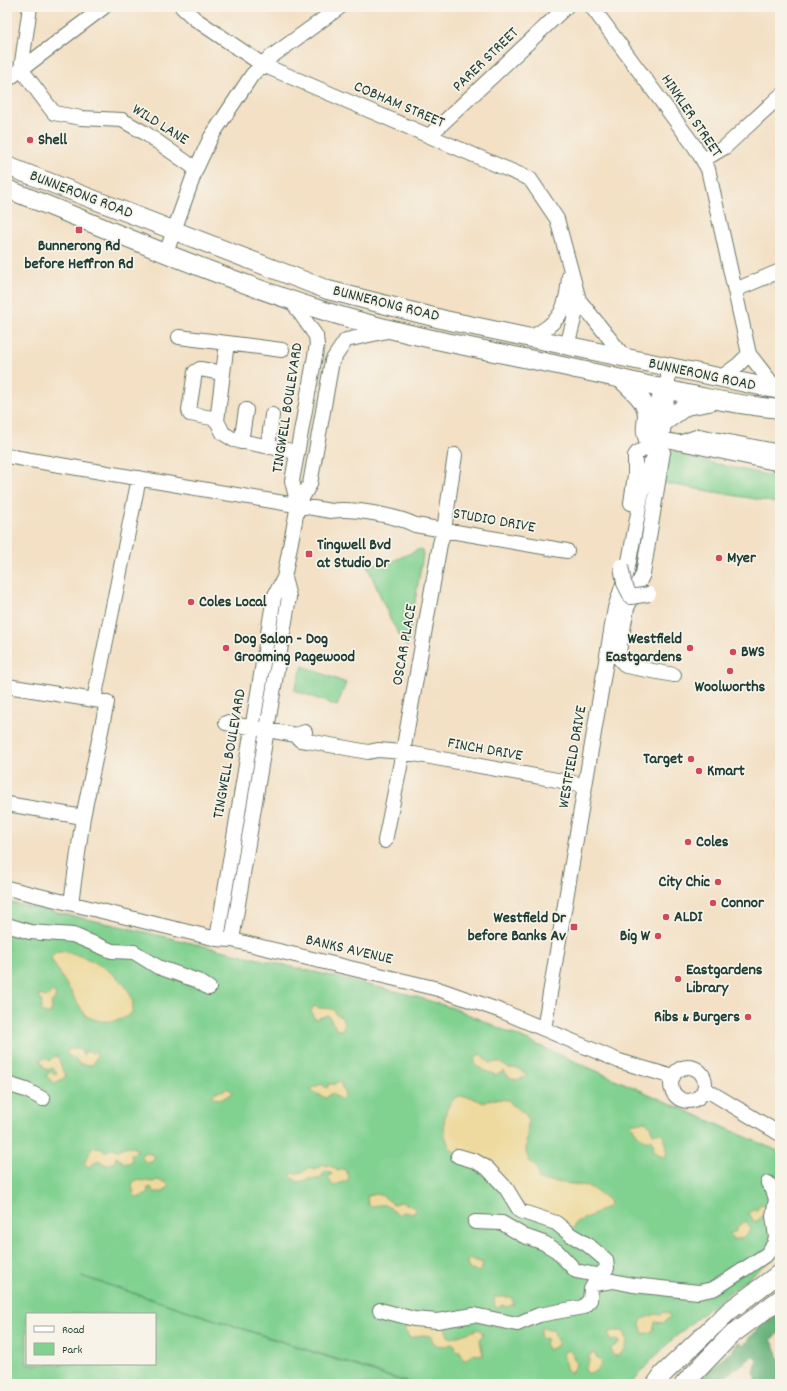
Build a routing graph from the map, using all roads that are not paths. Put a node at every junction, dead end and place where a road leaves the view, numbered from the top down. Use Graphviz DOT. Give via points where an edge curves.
graph roads {
  1 [pos="30,7"];
  2 [pos="104,7"];
  3 [pos="182,7"];
  4 [pos="340,7"];
  5 [pos="566,7"];
  6 [pos="592,7"];
  7 [pos="263,65"];
  8 [pos="21,70"];
  9 [pos="7,80"];
  10 [pos="780,96"];
  11 [pos="429,136"];
  12 [pos="703,160"];
  13 [pos="7,166"];
  14 [pos="196,169"];
  15 [pos="7,189"];
  16 [pos="174,230"];
  17 [pos="166,253"];
  18 [pos="569,259"];
  19 [pos="780,271"];
  20 [pos="734,290"];
  21 [pos="291,300"];
  22 [pos="579,300"];
  23 [pos="395,330"];
  24 [pos="179,337"];
  25 [pos="529,338"];
  26 [pos="227,343"];
  27 [pos="567,346"];
  28 [pos="282,350"];
  29 [pos="749,354"];
  30 [pos="625,358"];
  31 [pos="668,367"];
  32 [pos="223,373"];
  33 [pos="621,379"];
  34 [pos="719,379"];
  35 [pos="664,389"];
  36 [pos="779,390"];
  37 [pos="717,400"];
  38 [pos="780,409"];
  39 [pos="246,410"];
  40 [pos="272,415"];
  41 [pos="217,421"];
  42 [pos="656,440"];
  43 [pos="241,442"];
  44 [pos="679,443"];
  45 [pos="268,446"];
  46 [pos="297,452"];
  47 [pos="780,452"];
  48 [pos="455,455"];
  49 [pos="7,456"];
  50 [pos="780,464"];
  51 [pos="139,478"];
  52 [pos="298,506"];
  53 [pos="444,530"];
  54 [pos="567,551"];
  55 [pos="643,574"];
  56 [pos="284,578"];
  57 [pos="629,602"];
  58 [pos="674,675"];
  59 [pos="7,686"];
  60 [pos="94,700"];
  61 [pos="226,723"];
  62 [pos="252,728"];
  63 [pos="267,730"];
  64 [pos="403,752"];
  65 [pos="584,785"];
  66 [pos="7,804"];
  67 [pos="83,818"];
  68 [pos="385,840"];
  69 [pos="7,888"];
  70 [pos="71,903"];
  71 [pos="7,925"];
  72 [pos="217,939"];
  73 [pos="232,940"];
  74 [pos="209,988"];
  75 [pos="544,1029"];
  76 [pos="673,1077"];
  77 [pos="7,1084"];
  78 [pos="705,1090"];
  79 [pos="43,1099"];
  80 [pos="780,1134"];
  81 [pos="458,1156"];
  82 [pos="768,1183"];
  83 [pos="475,1222"];
  84 [pos="780,1273"];
  85 [pos="780,1299"];
  86 [pos="380,1310"];
  87 [pos="656,1384"];
  88 [pos="684,1384"];
  1 -- 8 [label="street"];
  2 -- 8 [label="street"];
  3 -- 7 [label="street, COBHAM STREET"];
  4 -- 7 [label="street"];
  5 -- 11 [label="street, PARER STREET"];
  6 -- 12 [label="street, HINKLER STREET"];
  7 -- 11 [label="street, COBHAM STREET"];
  7 -- 14 [label="street" via="252,74 211,137"];
  8 -- 9 [label="street"];
  8 -- 14 [label="street, WILD LANE" via="54,113 81,118 122,120"];
  10 -- 12 [label="street" via="725,147"];
  11 -- 18 [label="street, COBHAM STREET" via="530,180 557,219"];
  12 -- 20 [label="street, HINKLER STREET" via="708,169"];
  13 -- 16 [label="main road, BUNNERONG ROAD"];
  14 -- 16 [label="street"];
  15 -- 17 [label="main road, BUNNERONG ROAD"];
  16 -- 17 [label="street"];
  16 -- 25 [label="main road, BUNNERONG ROAD" via="328,290"];
  17 -- 21 [label="main road, BUNNERONG ROAD"];
  18 -- 22 [label="street, COBHAM STREET"];
  18 -- 25 [label="street, COBHAM STREET" via="567,297 563,311 543,331"];
  19 -- 20 [label="street"];
  20 -- 29 [label="street, HINKLER STREET"];
  21 -- 23 [label="main road, BUNNERONG ROAD"];
  21 -- 46 [label="street, TINGWELL BOULEVARD" via="316,336 317,345"];
  22 -- 27 [label="street, COBHAM STREET"];
  22 -- 30 [label="street, COBHAM STREET"];
  23 -- 33 [label="main road, BUNNERONG ROAD"];
  23 -- 52 [label="street, TINGWELL BOULEVARD" via="346,340 332,362 310,484"];
  24 -- 26 [label="street"];
  25 -- 27 [label="main road, BUNNERONG ROAD"];
  26 -- 28 [label="street"];
  26 -- 32 [label="street"];
  27 -- 30 [label="main road, BUNNERONG ROAD"];
  29 -- 34 [label="street"];
  29 -- 36 [label="street, HINKLER STREET"];
  30 -- 31 [label="main road, BUNNERONG ROAD"];
  31 -- 34 [label="main road, BUNNERONG ROAD"];
  31 -- 35 [label="street, WESTFIELD DRIVE"];
  32 -- 41 [label="street"];
  32 -- 41 [label="street" via="196,370 189,404 190,414"];
  33 -- 35 [label="main road, BUNNERONG ROAD"];
  33 -- 42 [label="main road" via="646,408 644,428"];
  34 -- 36 [label="main road, BUNNERONG ROAD"];
  35 -- 37 [label="main road, BUNNERONG ROAD"];
  35 -- 42 [label="street, WESTFIELD DRIVE"];
  35 -- 42 [label="street, WESTFIELD DRIVE"];
  37 -- 38 [label="main road, BUNNERONG ROAD"];
  37 -- 42 [label="main road" via="686,406"];
  39 -- 43 [label="street"];
  40 -- 45 [label="street"];
  41 -- 43 [label="street" via="223,434"];
  42 -- 44 [label="street"];
  42 -- 55 [label="street" via="663,452"];
  42 -- 57 [label="street, bridge" via="635,456 635,475 621,566"];
  42 -- 65 [label="street, WESTFIELD DRIVE" via="642,471 642,492 627,572 615,608"];
  43 -- 45 [label="street"];
  44 -- 47 [label="street" via="699,436"];
  44 -- 50 [label="street"];
  45 -- 46 [label="street"];
  46 -- 52 [label="street, TINGWELL BOULEVARD" via="292,481"];
  48 -- 53 [label="street, OSCAR PLACE"];
  49 -- 51 [label="street, STUDIO DRIVE"];
  51 -- 52 [label="street, STUDIO DRIVE"];
  51 -- 60 [label="street"];
  52 -- 53 [label="street, STUDIO DRIVE" via="403,528 414,525"];
  52 -- 56 [label="street, TINGWELL BOULEVARD"];
  53 -- 54 [label="street, STUDIO DRIVE"];
  53 -- 64 [label="street, OSCAR PLACE"];
  55 -- 57 [label="street"];
  55 -- 57 [label="street, bridge" via="651,595"];
  56 -- 62 [label="street, TINGWELL BOULEVARD" via="274,597"];
  56 -- 63 [label="street, TINGWELL BOULEVARD" via="289,598"];
  57 -- 58 [label="street" via="618,656 626,666"];
  59 -- 60 [label="street"];
  60 -- 67 [label="street" via="107,702"];
  61 -- 62 [label="street, FINCH DRIVE"];
  62 -- 63 [label="street, FINCH DRIVE"];
  62 -- 72 [label="street, TINGWELL BOULEVARD"];
  63 -- 64 [label="street, FINCH DRIVE" via="296,735 300,740 308,742 368,752"];
  63 -- 73 [label="street, TINGWELL BOULEVARD"];
  64 -- 65 [label="street, FINCH DRIVE"];
  64 -- 68 [label="street, OSCAR PLACE"];
  65 -- 75 [label="street, WESTFIELD DRIVE"];
  66 -- 67 [label="street"];
  67 -- 70 [label="street"];
  69 -- 70 [label="street, BANKS AVENUE"];
  70 -- 72 [label="street, BANKS AVENUE"];
  71 -- 74 [label="street" via="30,932 73,935 112,951 134,952 158,967 198,981"];
  72 -- 73 [label="street, BANKS AVENUE"];
  73 -- 75 [label="street, BANKS AVENUE" via="438,989 484,1004"];
  75 -- 76 [label="street, BANKS AVENUE" via="619,1061"];
  76 -- 78 [label="street" via="680,1069 692,1067 703,1075"];
  76 -- 78 [label="street" via="673,1092 680,1099 695,1100"];
  77 -- 79 [label="street"];
  78 -- 80 [label="street"];
  81 -- 83 [label="street" via="487,1168 506,1188 520,1211 554,1222 606,1260 607,1268 596,1275 576,1271 557,1251 544,1243 524,1236 502,1223"];
  82 -- 86 [label="street" via="774,1190 776,1199 773,1216 776,1232 774,1244 766,1254 713,1289 698,1292 606,1280 594,1284 590,1300 583,1307 556,1311 517,1324 474,1315 442,1320 414,1319"];
  84 -- 87 [label="main road" via="729,1311 663,1374"];
  85 -- 88 [label="main road" via="730,1336"];
}
